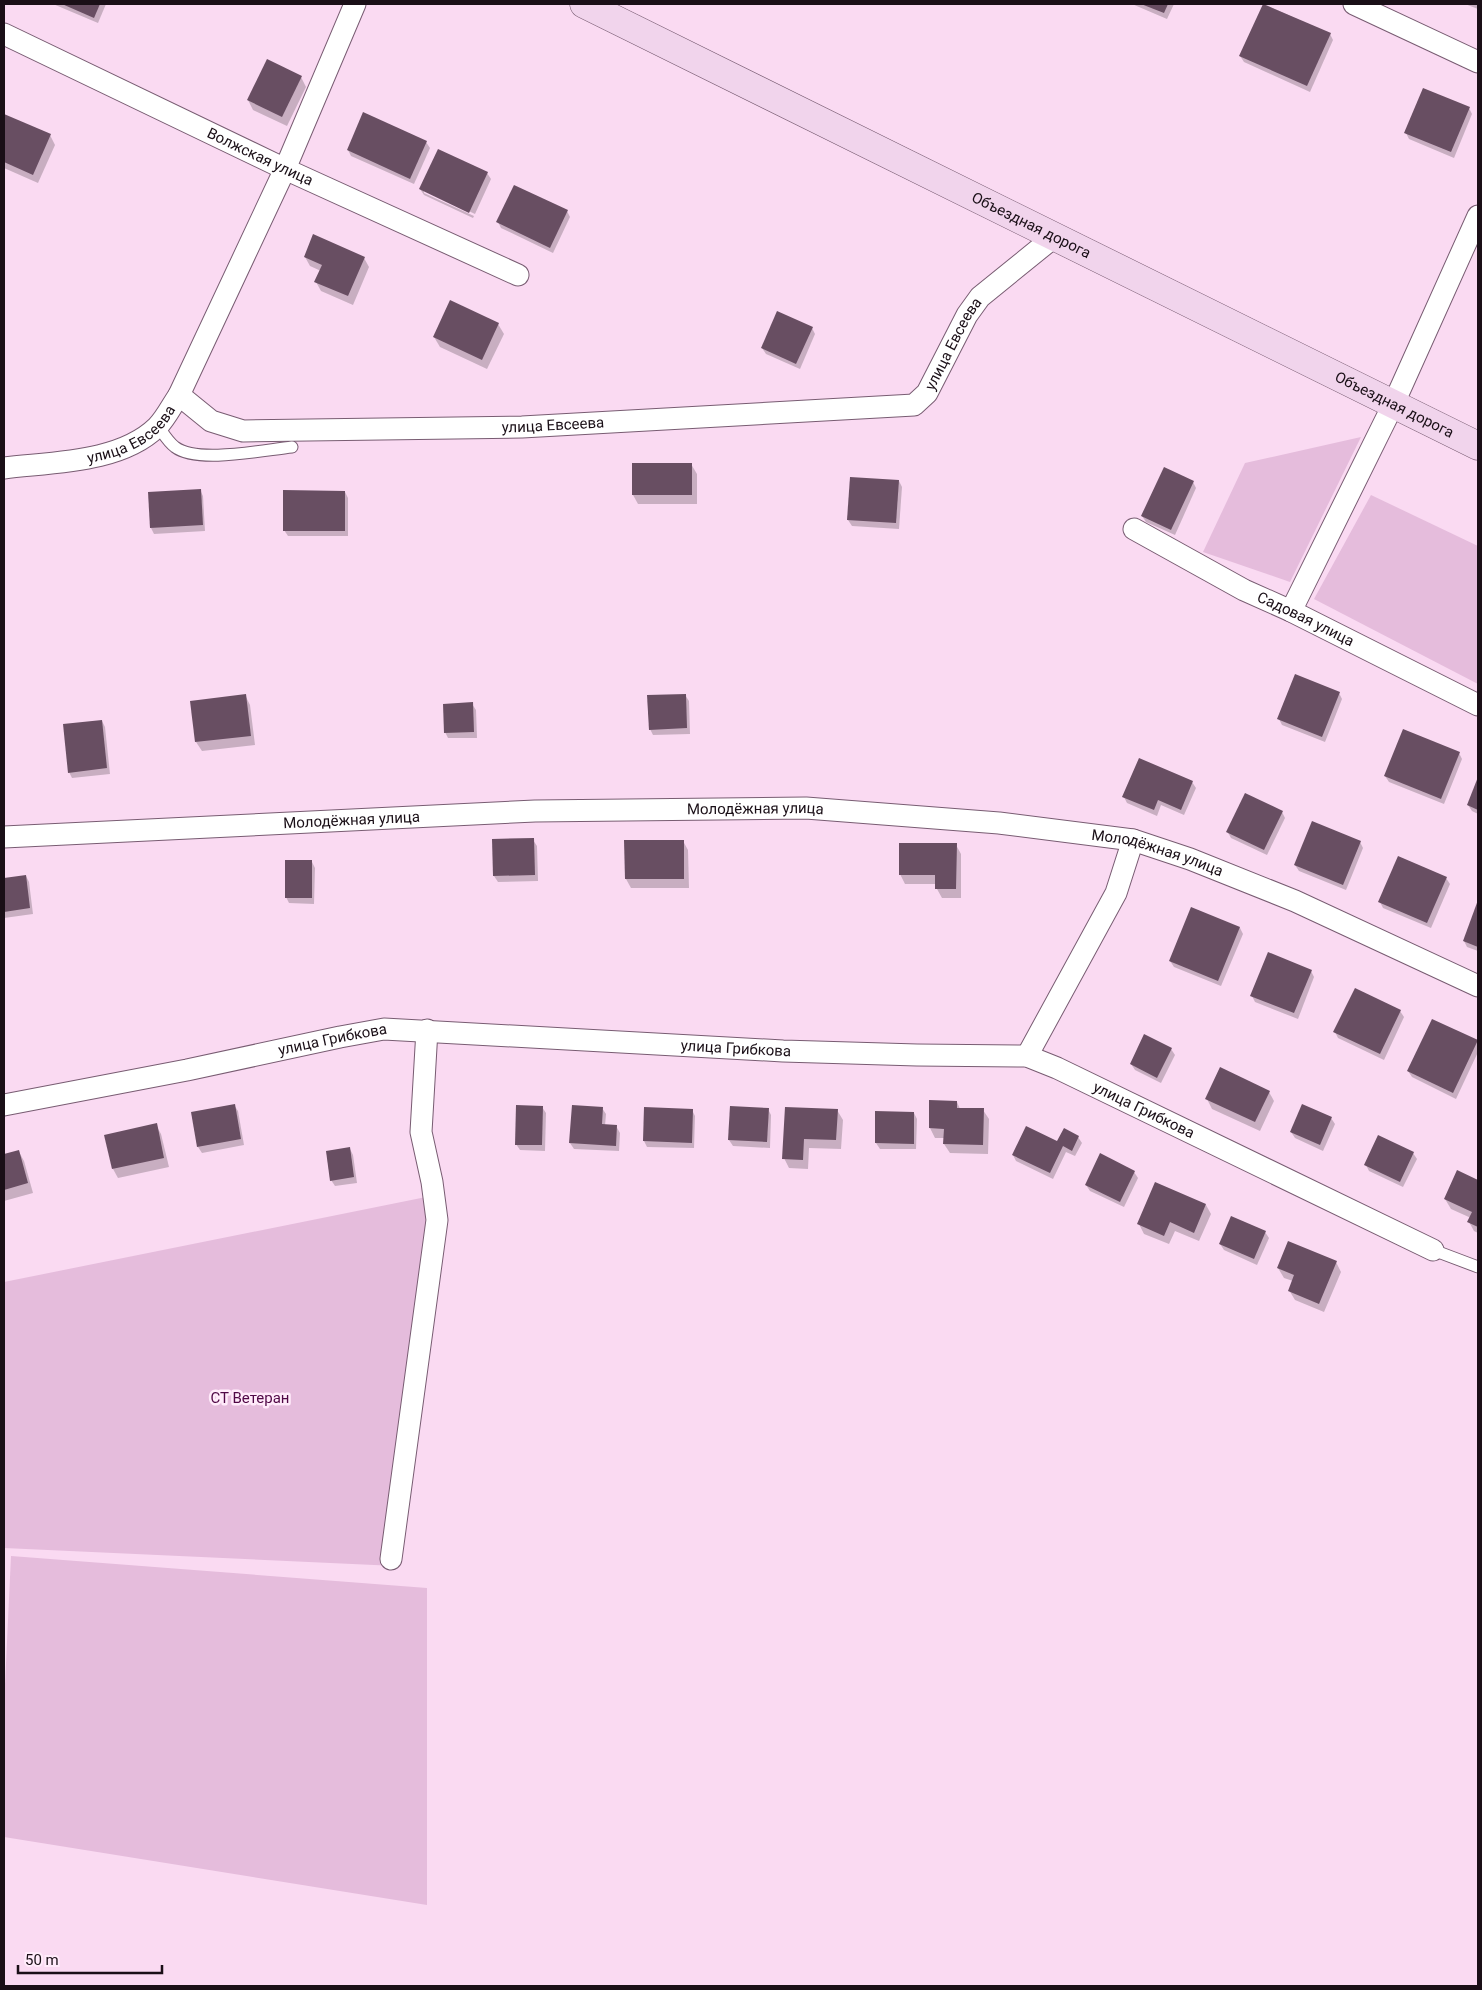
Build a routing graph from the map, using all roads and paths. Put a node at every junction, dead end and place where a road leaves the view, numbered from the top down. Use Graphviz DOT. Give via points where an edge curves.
graph roads {
  1 [pos="355,4"];
  2 [pos="584,4"];
  3 [pos="1354,4"];
  4 [pos="4,34"];
  5 [pos="1478,62"];
  6 [pos="285,169"];
  7 [pos="1478,216"];
  8 [pos="1054,237"];
  9 [pos="518,275"];
  10 [pos="179,395"];
  11 [pos="1394,405"];
  12 [pos="158,426"];
  13 [pos="292,446"];
  14 [pos="1478,446"];
  15 [pos="4,468"];
  16 [pos="1134,529"];
  17 [pos="1291,611"];
  18 [pos="1478,705"];
  19 [pos="4,837"];
  20 [pos="1133,840"];
  21 [pos="1478,986"];
  22 [pos="428,1030"];
  23 [pos="1027,1056"];
  24 [pos="4,1105"];
  25 [pos="1433,1250"];
  26 [pos="1478,1267"];
  27 [pos="391,1559"];
  1 -- 6 [label="street"];
  2 -- 8 [label="main road, Объездная дорога"];
  3 -- 5 [label="street"];
  4 -- 6 [label="street, Волжская улица"];
  6 -- 9 [label="street, Волжская улица"];
  6 -- 10 [label="street"];
  7 -- 11 [label="street"];
  8 -- 10 [label="street, улица Евсеева" via="980,297 967,315 927,393 914,405 522,427 252,431 211,420"];
  8 -- 11 [label="main road, Объездная дорога"];
  10 -- 12 [label="street, улица Евсеева"];
  11 -- 14 [label="main road, Объездная дорога"];
  11 -- 17 [label="street"];
  12 -- 13 [label="lane" via="174,447 187,454 205,456"];
  12 -- 15 [label="street, улица Евсеева" via="144,438 106,455"];
  16 -- 17 [label="street, Садовая улица" via="1244,590"];
  17 -- 18 [label="street, Садовая улица"];
  19 -- 20 [label="street, Молодёжная улица" via="535,811 806,808 999,823"];
  20 -- 21 [label="street, Молодёжная улица" via="1190,858 1295,901"];
  20 -- 23 [label="street" via="1116,893"];
  22 -- 23 [label="street, улица Грибкова" via="784,1051"];
  22 -- 24 [label="street, улица Грибкова" via="384,1029"];
  22 -- 27 [label="street" via="421,1132 437,1220"];
  23 -- 25 [label="street, улица Грибкова"];
  25 -- 26 [label="lane"];
}
